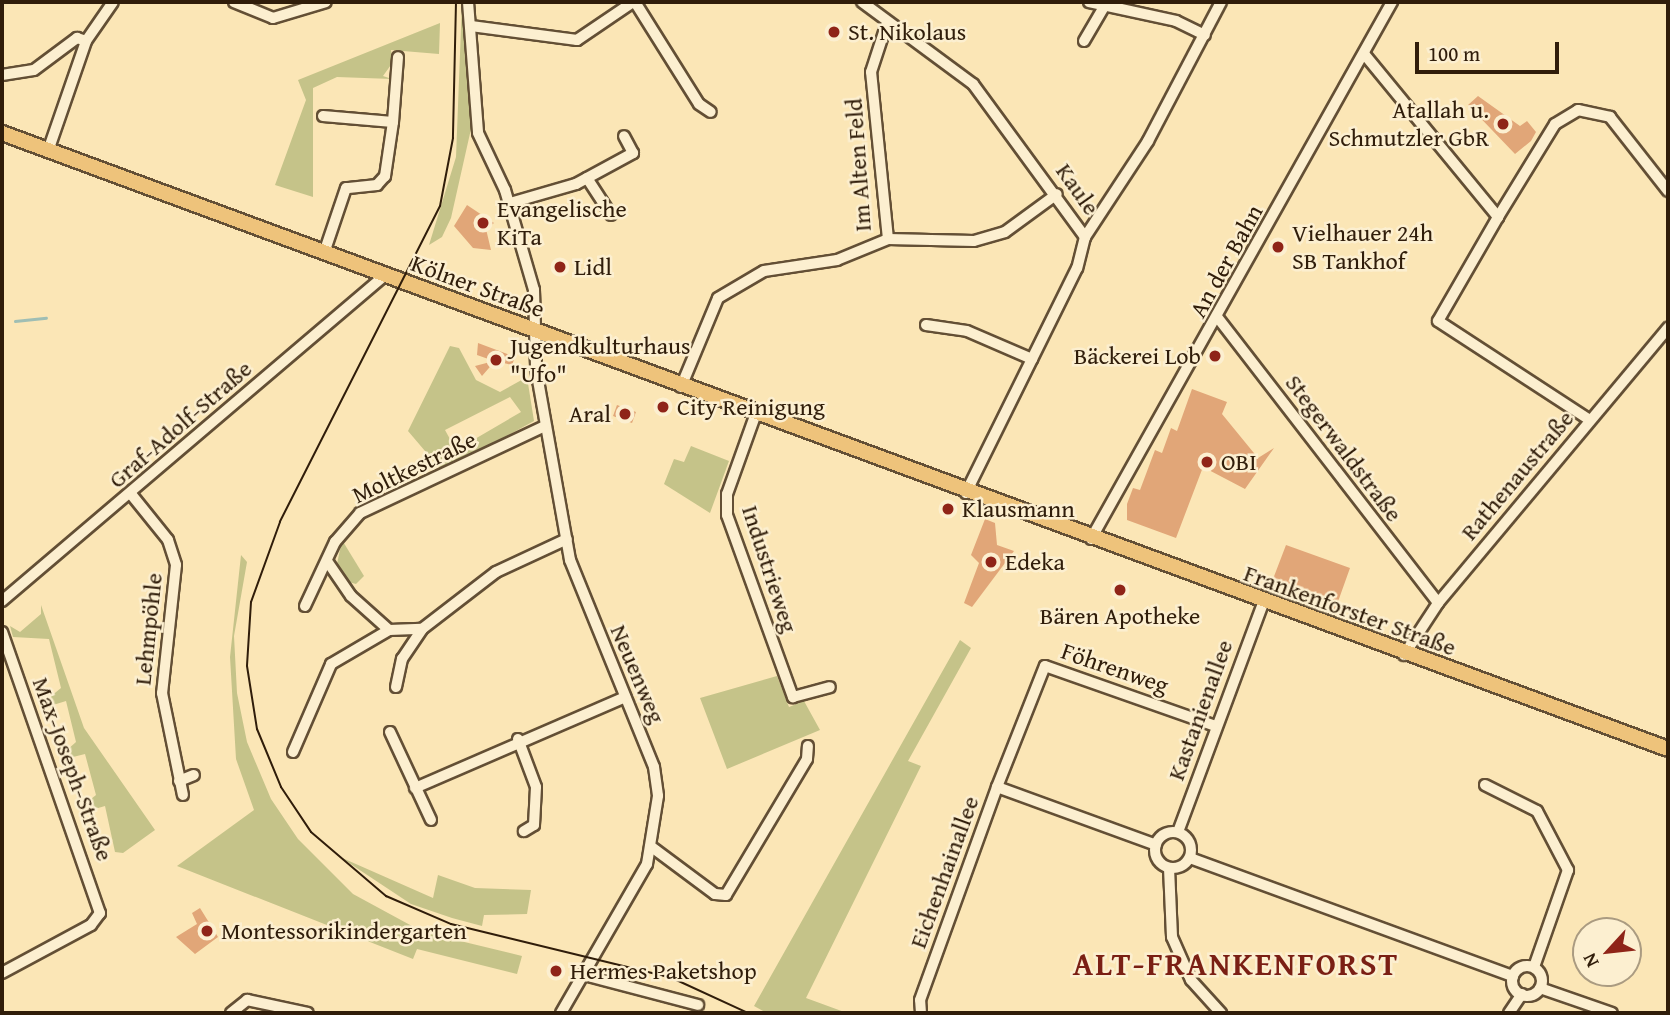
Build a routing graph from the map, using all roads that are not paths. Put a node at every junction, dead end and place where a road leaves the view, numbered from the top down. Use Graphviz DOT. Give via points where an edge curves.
graph roads {
  1 [pos="113,2"];
  2 [pos="234,2"];
  3 [pos="326,2"];
  4 [pos="468,2"];
  5 [pos="634,2"];
  6 [pos="862,2"];
  7 [pos="1089,2"];
  8 [pos="1221,2"];
  9 [pos="1392,2"];
  10 [pos="1105,5"];
  11 [pos="1129,6"];
  12 [pos="887,23"];
  13 [pos="471,26"];
  14 [pos="1205,35"];
  15 [pos="86,41"];
  16 [pos="1084,41"];
  17 [pos="1365,55"];
  18 [pos="398,57"];
  19 [pos="2,75"];
  20 [pos="711,112"];
  21 [pos="323,116"];
  22 [pos="393,122"];
  23 [pos="2,133"];
  24 [pos="624,136"];
  25 [pos="48,151"];
  26 [pos="587,178"];
  27 [pos="1668,191"];
  28 [pos="1057,194"];
  29 [pos="510,203"];
  30 [pos="611,215"];
  31 [pos="1498,217"];
  32 [pos="1085,237"];
  33 [pos="888,239"];
  34 [pos="324,253"];
  35 [pos="384,276"];
  36 [pos="1218,318"];
  37 [pos="926,325"];
  38 [pos="1668,328"];
  39 [pos="534,331"];
  40 [pos="1032,359"];
  41 [pos="681,387"];
  42 [pos="754,415"];
  43 [pos="1590,420"];
  44 [pos="545,426"];
  45 [pos="965,493"];
  46 [pos="131,494"];
  47 [pos="1017,512"];
  48 [pos="567,539"];
  49 [pos="1091,539"];
  50 [pos="327,561"];
  51 [pos="2,601"];
  52 [pos="1263,603"];
  53 [pos="1438,603"];
  54 [pos="305,606"];
  55 [pos="422,629"];
  56 [pos="388,630"];
  57 [pos="2,632"];
  58 [pos="1404,655"];
  59 [pos="396,687"];
  60 [pos="830,687"];
  61 [pos="625,697"];
  62 [pos="1215,726"];
  63 [pos="390,732"];
  64 [pos="518,739"];
  65 [pos="808,746"];
  66 [pos="1668,749"];
  67 [pos="293,752"];
  68 [pos="194,775"];
  69 [pos="179,781"];
  70 [pos="1485,785"];
  71 [pos="997,787"];
  72 [pos="415,788"];
  73 [pos="183,795"];
  74 [pos="431,820"];
  75 [pos="524,831"];
  76 [pos="1178,832"];
  77 [pos="1156,845"];
  78 [pos="653,848"];
  79 [pos="1190,858"];
  80 [pos="1169,868"];
  81 [pos="1534,967"];
  82 [pos="2,973"];
  83 [pos="584,975"];
  84 [pos="1513,976"];
  85 [pos="1540,988"];
  86 [pos="1522,994"];
  87 [pos="698,1005"];
  88 [pos="231,1013"];
  89 [pos="308,1013"];
  90 [pos="561,1013"];
  91 [pos="921,1013"];
  92 [pos="1221,1013"];
  93 [pos="1509,1013"];
  94 [pos="1612,1013"];
  1 -- 15 [label="street"];
  2 -- 3 [label="street" via="273,18"];
  4 -- 13 [label="street, Neuenweg"];
  5 -- 13 [label="street" via="577,40"];
  5 -- 20 [label="street" via="699,104"];
  6 -- 12 [label="street, Kaule"];
  7 -- 10 [label="street"];
  8 -- 14 [label="street"];
  9 -- 17 [label="street, An der Bahn"];
  10 -- 11 [label="street"];
  10 -- 16 [label="street"];
  11 -- 14 [label="street"];
  12 -- 28 [label="street, Kaule" via="973,84"];
  12 -- 33 [label="street, Im Alten Feld" via="871,72"];
  13 -- 29 [label="street, Neuenweg" via="478,133"];
  14 -- 32 [label="street" via="1114,200"];
  15 -- 19 [label="street" via="77,38 34,70"];
  15 -- 25 [label="street"];
  17 -- 31 [label="street"];
  17 -- 36 [label="street, An der Bahn"];
  18 -- 22 [label="street"];
  21 -- 22 [label="street" via="346,114"];
  22 -- 34 [label="street" via="385,176 376,185 346,188"];
  23 -- 25 [label="main road, Kölner Straße"];
  24 -- 26 [label="street" via="633,153"];
  25 -- 34 [label="main road, Kölner Straße"];
  26 -- 29 [label="street"];
  26 -- 30 [label="street"];
  27 -- 31 [label="street" via="1610,117 1578,110 1555,124"];
  28 -- 32 [label="street, Kaule"];
  28 -- 33 [label="street" via="1005,233 974,241"];
  29 -- 39 [label="street, Neuenweg" via="534,290"];
  31 -- 43 [label="street" via="1438,321"];
  32 -- 40 [label="street, Kaule" via="1077,268"];
  33 -- 41 [label="street, Im Alten Feld" via="837,260 753,275 718,298"];
  34 -- 35 [label="main road, Kölner Straße"];
  35 -- 39 [label="main road, Kölner Straße"];
  35 -- 46 [label="street, Graf-Adolf-Straße"];
  36 -- 49 [label="street, An der Bahn"];
  36 -- 53 [label="street, Stegerwaldstraße"];
  37 -- 40 [label="street" via="967,331"];
  38 -- 43 [label="street, Rathenaustraße"];
  39 -- 41 [label="main road, Kölner Straße"];
  39 -- 44 [label="street, Neuenweg"];
  40 -- 45 [label="street, Kaule"];
  41 -- 42 [label="main road, Kölner Straße"];
  42 -- 45 [label="main road, Kölner Straße"];
  42 -- 60 [label="street, Industrieweg" via="727,494 727,515 793,697"];
  43 -- 53 [label="street, Rathenaustraße"];
  44 -- 48 [label="street, Neuenweg"];
  44 -- 50 [label="street, Moltkestraße" via="360,513 344,527"];
  45 -- 47 [label="main road, Kölner Straße"];
  46 -- 51 [label="street, Graf-Adolf-Straße"];
  46 -- 69 [label="street, Lehmpöhle" via="164,534 176,565 162,693"];
  47 -- 49 [label="main road, Frankenforster Straße"];
  48 -- 55 [label="street" via="496,572"];
  48 -- 61 [label="street, Neuenweg"];
  49 -- 52 [label="main road, Frankenforster Straße"];
  50 -- 54 [label="street, Moltkestraße"];
  50 -- 56 [label="street" via="351,596"];
  52 -- 58 [label="main road, Frankenforster Straße"];
  52 -- 62 [label="street, Kastanienallee"];
  53 -- 58 [label="street, Rathenaustraße"];
  55 -- 56 [label="street"];
  55 -- 59 [label="street" via="402,659"];
  56 -- 67 [label="street" via="331,664"];
  57 -- 82 [label="street, Max-Joseph-Straße" via="97,897 97,920"];
  58 -- 66 [label="main road, Frankenforster Straße"];
  61 -- 64 [label="street"];
  61 -- 78 [label="street, Neuenweg" via="654,767"];
  62 -- 71 [label="street, Föhrenweg" via="1045,666"];
  62 -- 76 [label="street, Kastanienallee"];
  63 -- 72 [label="street"];
  64 -- 72 [label="street"];
  64 -- 75 [label="street" via="536,787 534,825"];
  65 -- 78 [label="street" via="807,759 726,895 715,894"];
  68 -- 69 [label="street"];
  69 -- 73 [label="street, Lehmpöhle"];
  70 -- 81 [label="street" via="1537,811 1568,870"];
  71 -- 77 [label="street, Eichenhainallee"];
  71 -- 91 [label="street, Eichenhainallee" via="920,1000"];
  72 -- 74 [label="street"];
  76 -- 77 [label="street"];
  76 -- 79 [label="street" via="1190,843"];
  77 -- 80 [label="street" via="1158,861"];
  78 -- 83 [label="street, Neuenweg"];
  79 -- 80 [label="street"];
  79 -- 84 [label="street"];
  80 -- 92 [label="street" via="1172,937 1191,980"];
  81 -- 84 [label="street" via="1519,968"];
  81 -- 85 [label="street"];
  83 -- 87 [label="street"];
  83 -- 90 [label="street, Neuenweg"];
  84 -- 86 [label="street"];
  85 -- 86 [label="street"];
  85 -- 94 [label="street"];
  86 -- 93 [label="street"];
  88 -- 89 [label="street" via="247,1000"];
}
